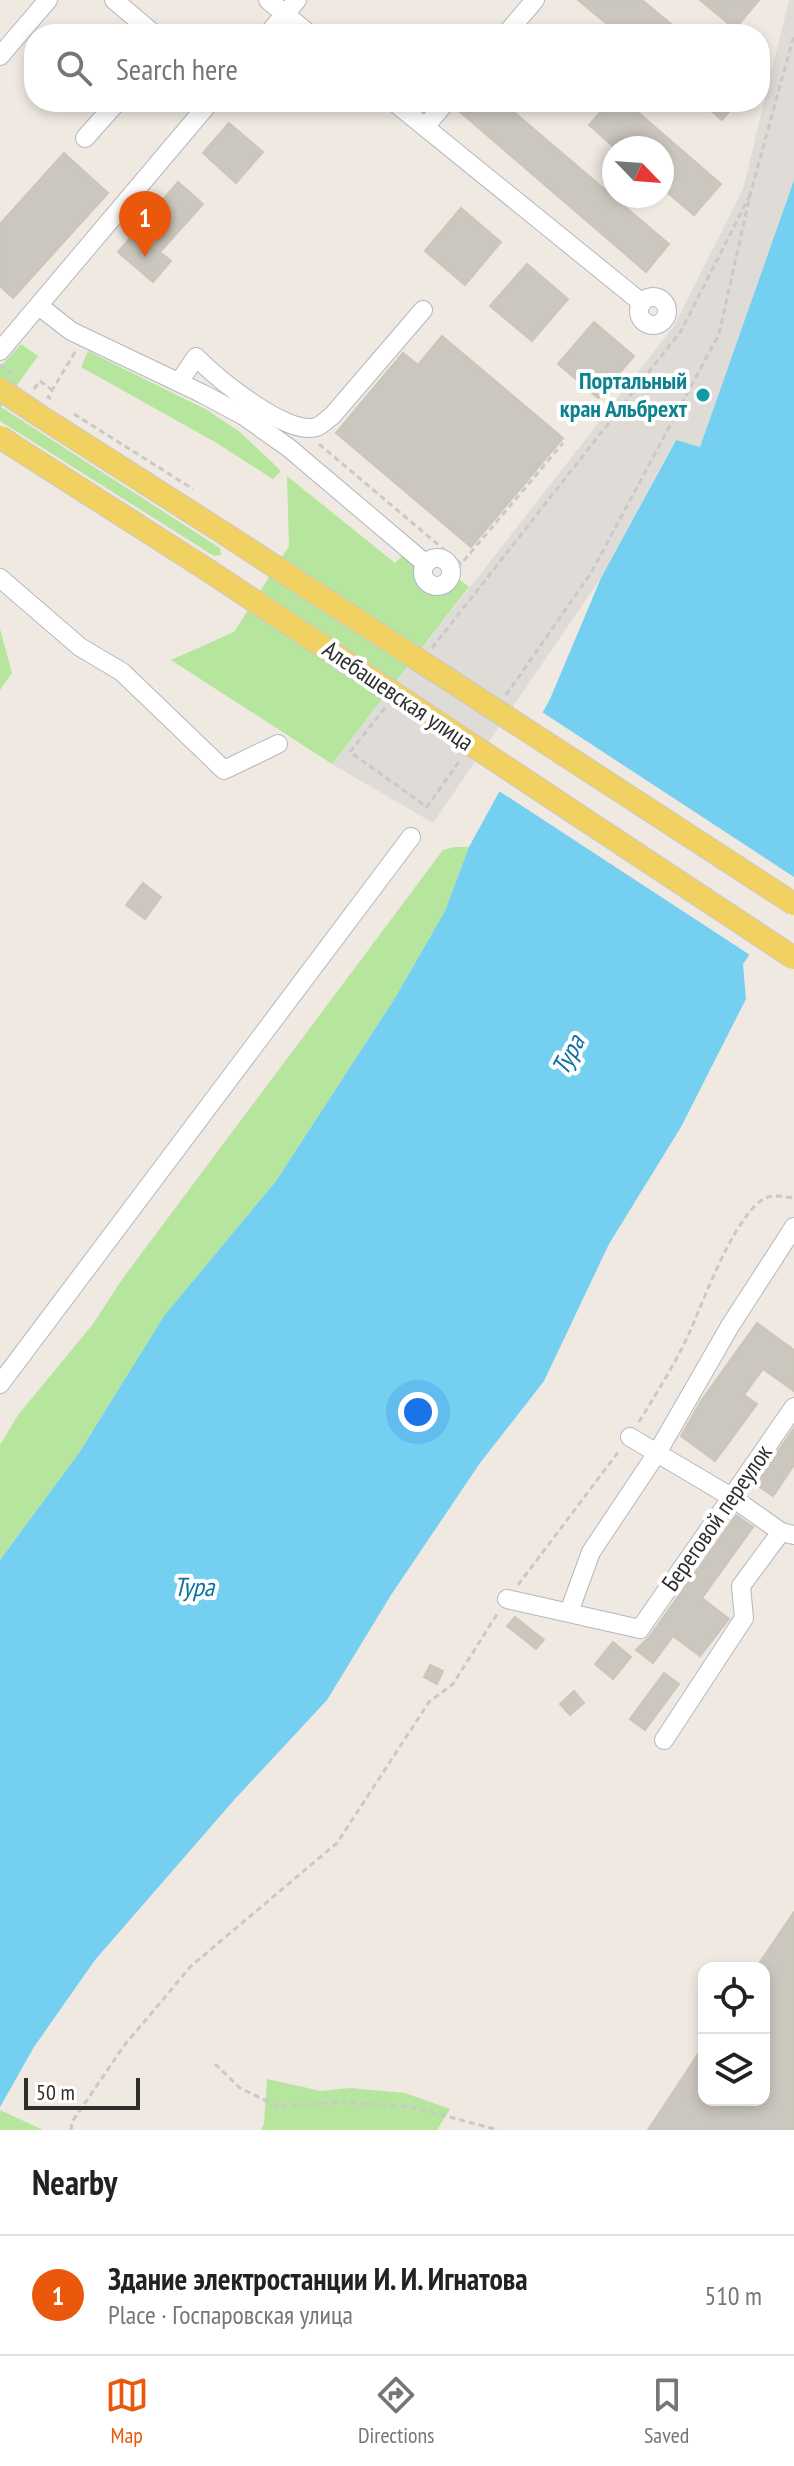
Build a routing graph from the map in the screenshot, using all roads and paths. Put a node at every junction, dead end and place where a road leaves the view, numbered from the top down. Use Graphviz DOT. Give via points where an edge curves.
graph roads {
  1 [pos="48,0"];
  2 [pos="114,0"];
  3 [pos="268,0"];
  4 [pos="535,0"];
  5 [pos="291,7"];
  6 [pos="27,24"];
  7 [pos="142,24"];
  8 [pos="277,24"];
  9 [pos="302,24"];
  10 [pos="515,24"];
  11 [pos="24,28"];
  12 [pos="794,35"];
  13 [pos="0,56"];
  14 [pos="108,112"];
  15 [pos="202,112"];
  16 [pos="406,112"];
  17 [pos="438,112"];
  18 [pos="425,127"];
  19 [pos="85,138"];
  20 [pos="750,195"];
  21 [pos="642,303"];
  22 [pos="39,306"];
  23 [pos="423,310"];
  24 [pos="77,349"];
  25 [pos="8,356"];
  26 [pos="436,362"];
  27 [pos="433,370"];
  28 [pos="4,380"];
  29 [pos="40,381"];
  30 [pos="179,382"];
  31 [pos="52,390"];
  32 [pos="424,392"];
  33 [pos="403,404"];
  34 [pos="61,406"];
  35 [pos="463,412"];
  36 [pos="74,414"];
  37 [pos="455,419"];
  38 [pos="308,436"];
  39 [pos="7,442"];
  40 [pos="563,443"];
  41 [pos="512,472"];
  42 [pos="526,473"];
  43 [pos="519,482"];
  44 [pos="515,487"];
  45 [pos="200,494"];
  46 [pos="426,564"];
  47 [pos="0,578"];
  48 [pos="428,653"];
  49 [pos="389,703"];
  50 [pos="500,703"];
  51 [pos="278,744"];
  52 [pos="463,755"];
  53 [pos="411,837"];
  54 [pos="794,904"];
  55 [pos="794,958"];
  56 [pos="793,1198"];
  57 [pos="794,1227"];
  58 [pos="0,1384"];
  59 [pos="794,1407"];
  60 [pos="630,1437"];
  61 [pos="657,1453"];
  62 [pos="733,1498"];
  63 [pos="788,1534"];
  64 [pos="507,1599"];
  65 [pos="569,1612"];
  66 [pos="664,1740"];
  67 [pos="215,2064"];
  68 [pos="71,2130"];
  69 [pos="498,2130"];
  1 -- 6 [label="street"];
  2 -- 7 [label="street"];
  3 -- 5 [label="street"];
  4 -- 10 [label="street"];
  5 -- 8 [label="street"];
  5 -- 9 [label="street"];
  11 -- 13 [label="street"];
  12 -- 20 [label="path"];
  14 -- 19 [label="street"];
  15 -- 22 [label="street"];
  16 -- 18 [label="street"];
  17 -- 18 [label="street"];
  18 -- 21 [label="street"];
  20 -- 48 [label="path" via="681,331"];
  20 -- 50 [label="path" via="719,334 591,573"];
  22 -- 25 [label="street"];
  22 -- 30 [label="street" via="71,331"];
  23 -- 30 [label="street" via="332,416 316,427 283,422 222,382 196,357"];
  24 -- 31 [label="path"];
  25 -- 28 [label="path"];
  26 -- 27 [label="path"];
  27 -- 32 [label="path"];
  27 -- 33 [label="path" via="398,376 386,390"];
  28 -- 54 [label="main road, Алебашевская улица, bridge" via="40,416"];
  29 -- 31 [label="path"];
  30 -- 46 [label="street" via="278,440"];
  31 -- 34 [label="path" via="48,397"];
  32 -- 33 [label="path"];
  32 -- 37 [label="path" via="435,395"];
  33 -- 41 [label="path" via="425,437 453,448 486,482"];
  35 -- 37 [label="path"];
  36 -- 45 [label="path"];
  37 -- 41 [label="path" via="508,454"];
  38 -- 40 [label="path" via="461,564"];
  39 -- 55 [label="main road, Алебашевская улица, bridge"];
  41 -- 43 [label="path"];
  42 -- 43 [label="path"];
  43 -- 44 [label="path"];
  47 -- 51 [label="street" via="80,647 122,672 224,770"];
  49 -- 52 [label="path" via="350,752 427,807"];
  53 -- 58 [label="street"];
  56 -- 60 [label="path" via="773,1195 759,1202 740,1226 690,1331"];
  57 -- 61 [label="street"];
  59 -- 62 [label="street, Береговой переулок"];
  60 -- 61 [label="street"];
  60 -- 64 [label="path"];
  61 -- 62 [label="street"];
  61 -- 65 [label="street" via="591,1552"];
  62 -- 63 [label="street"];
  62 -- 65 [label="street, Береговой переулок" via="640,1629"];
  63 -- 66 [label="street" via="741,1586 744,1618"];
  64 -- 65 [label="street"];
  64 -- 68 [label="path" via="453,1684 429,1702 337,1843 191,1966 123,2047"];
  67 -- 69 [label="path" via="240,2088 277,2106 342,2102 413,2107"];
}
